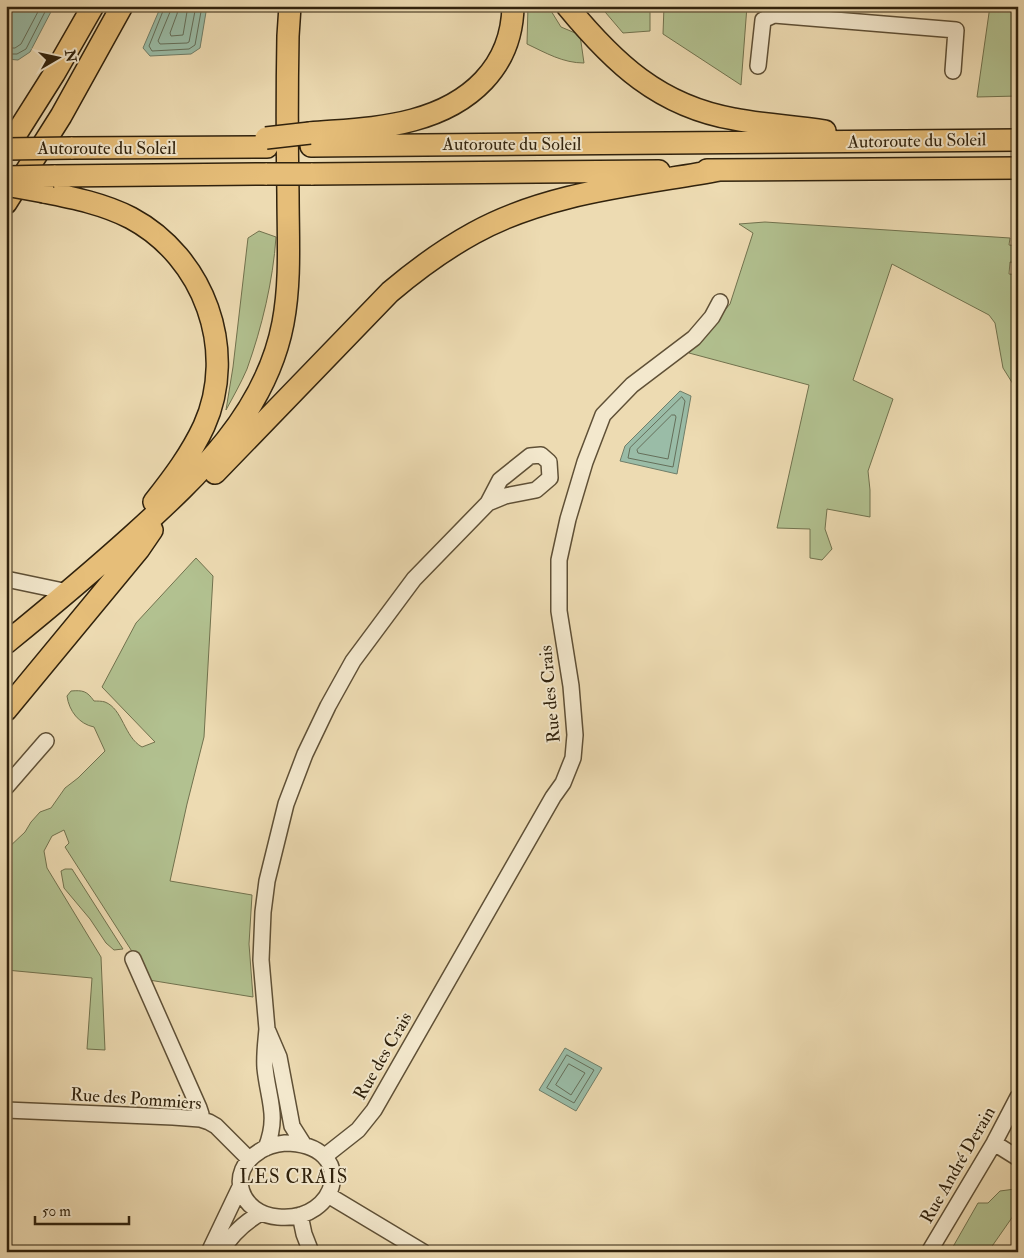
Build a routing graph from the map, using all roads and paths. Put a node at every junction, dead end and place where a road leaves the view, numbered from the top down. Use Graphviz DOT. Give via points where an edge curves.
graph roads {
  1 [pos="93,6"];
  2 [pos="122,6"];
  3 [pos="290,6"];
  4 [pos="513,6"];
  5 [pos="568,6"];
  6 [pos="773,11"];
  7 [pos="758,66"];
  8 [pos="953,70"];
  9 [pos="311,140"];
  10 [pos="1018,140"];
  11 [pos="876,142"];
  12 [pos="6,150"];
  13 [pos="1018,168"];
  14 [pos="720,170"];
  15 [pos="6,176"];
  16 [pos="49,184"];
  17 [pos="6,185"];
  18 [pos="6,203"];
  19 [pos="720,302"];
  20 [pos="488,502"];
  21 [pos="130,548"];
  22 [pos="6,579"];
  23 [pos="68,592"];
  24 [pos="6,643"];
  25 [pos="6,710"];
  26 [pos="46,741"];
  27 [pos="6,787"];
  28 [pos="133,959"];
  29 [pos="272,1058"];
  30 [pos="1018,1097"];
  31 [pos="6,1110"];
  32 [pos="200,1119"];
  33 [pos="994,1143"];
  34 [pos="304,1145"];
  35 [pos="266,1148"];
  36 [pos="325,1156"];
  37 [pos="1018,1158"];
  38 [pos="249,1159"];
  39 [pos="240,1186"];
  40 [pos="335,1199"];
  41 [pos="260,1214"];
  42 [pos="300,1215"];
  43 [pos="209,1252"];
  44 [pos="221,1252"];
  45 [pos="312,1252"];
  46 [pos="423,1252"];
  47 [pos="929,1252"];
  1 -- 12 [label="highway"];
  2 -- 18 [label="highway" via="61,116"];
  3 -- 21 [label="highway" via="288,247 283,324 260,392 235,431"];
  4 -- 9 [label="highway" via="511,27 502,55 485,80 464,98 438,112 412,120"];
  5 -- 11 [label="highway" via="604,48 655,90 677,102 734,120 813,129"];
  6 -- 7 [label="street" via="763,20"];
  6 -- 8 [label="street" via="956,30"];
  9 -- 11 [label="highway, Autoroute du Soleil"];
  9 -- 12 [label="highway, Autoroute du Soleil, bridge" via="161,148"];
  10 -- 11 [label="highway, Autoroute du Soleil"];
  13 -- 14 [label="highway, Autoroute du Soleil"];
  14 -- 16 [label="highway, Autoroute du Soleil, bridge" via="267,174"];
  14 -- 21 [label="highway" via="559,200 502,220 448,248 390,292 240,449"];
  15 -- 16 [label="highway, Autoroute du Soleil, bridge"];
  16 -- 17 [label="highway, bridge"];
  16 -- 21 [label="highway" via="131,218 157,235 194,278 214,330 216,382 204,425"];
  19 -- 36 [label="street, Rue des Crais" via="694,338 632,385 604,415 586,462 559,560 558,611 572,686 575,735 573,758 563,784 552,797 374,1110 358,1130"];
  20 -- 29 [label="street" via="473,525 414,579 353,661 305,754 286,804 267,881 263,912 261,960"];
  21 -- 23 [label="highway"];
  21 -- 25 [label="highway"];
  22 -- 23 [label="street"];
  23 -- 24 [label="highway"];
  26 -- 27 [label="street"];
  28 -- 32 [label="street" via="199,1108"];
  29 -- 34 [label="street" via="292,1126"];
  29 -- 35 [label="street" via="273,1128"];
  30 -- 33 [label="street, Rue André Derain"];
  31 -- 32 [label="street, Rue des Pommiers"];
  32 -- 38 [label="street, Rue des Pommiers" via="216,1126"];
  33 -- 37 [label="street"];
  33 -- 47 [label="street, Rue André Derain"];
  34 -- 35 [label="street" via="285,1143"];
  34 -- 36 [label="street"];
  35 -- 38 [label="street"];
  36 -- 40 [label="street" via="332,1174"];
  38 -- 39 [label="street" via="242,1172"];
  39 -- 41 [label="street" via="246,1201"];
  39 -- 43 [label="street"];
  40 -- 42 [label="street"];
  40 -- 46 [label="street"];
  41 -- 42 [label="street" via="279,1218"];
  41 -- 44 [label="street" via="236,1231"];
  42 -- 45 [label="street"];
}
